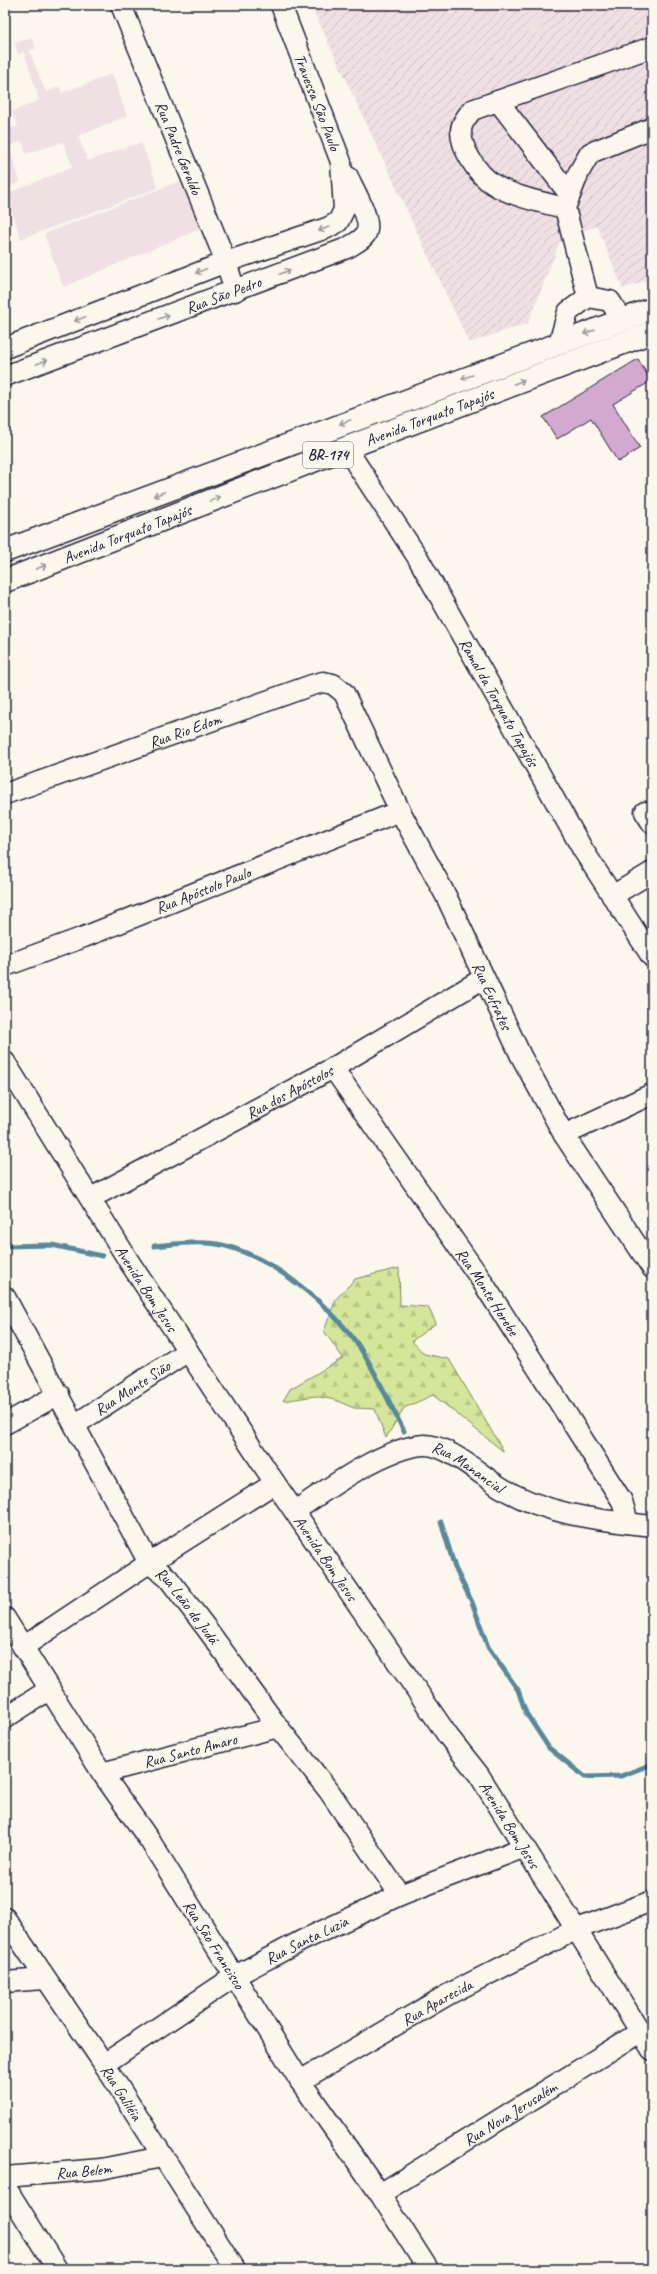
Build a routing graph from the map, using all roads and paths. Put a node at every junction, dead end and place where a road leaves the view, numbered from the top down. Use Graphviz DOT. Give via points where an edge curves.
graph roads {
  1 [pos="121,5"];
  2 [pos="281,5"];
  3 [pos="652,47"];
  4 [pos="498,101"];
  5 [pos="652,128"];
  6 [pos="342,162"];
  7 [pos="345,200"];
  8 [pos="568,202"];
  9 [pos="226,262"];
  10 [pos="235,291"];
  11 [pos="588,297"];
  12 [pos="652,309"];
  13 [pos="622,320"];
  14 [pos="652,332"];
  15 [pos="559,343"];
  16 [pos="5,348"];
  17 [pos="5,376"];
  18 [pos="346,448"];
  19 [pos="5,551"];
  20 [pos="5,581"];
  21 [pos="354,712"];
  22 [pos="5,794"];
  23 [pos="400,811"];
  24 [pos="652,872"];
  25 [pos="612,896"];
  26 [pos="652,957"];
  27 [pos="5,966"];
  28 [pos="484,978"];
  29 [pos="5,1062"];
  30 [pos="333,1068"];
  31 [pos="652,1094"];
  32 [pos="564,1135"];
  33 [pos="91,1198"];
  34 [pos="652,1268"];
  35 [pos="5,1297"];
  36 [pos="188,1351"];
  37 [pos="59,1394"];
  38 [pos="5,1424"];
  39 [pos="76,1424"];
  40 [pos="275,1483"];
  41 [pos="294,1511"];
  42 [pos="628,1523"];
  43 [pos="652,1526"];
  44 [pos="148,1563"];
  45 [pos="5,1618"];
  46 [pos="23,1647"];
  47 [pos="50,1690"];
  48 [pos="5,1718"];
  49 [pos="278,1727"];
  50 [pos="102,1773"];
  51 [pos="525,1847"];
  52 [pos="400,1895"];
  53 [pos="652,1900"];
  54 [pos="5,1918"];
  55 [pos="577,1929"];
  56 [pos="235,1976"];
  57 [pos="44,1979"];
  58 [pos="5,1982"];
  59 [pos="640,2032"];
  60 [pos="652,2050"];
  61 [pos="104,2064"];
  62 [pos="300,2082"];
  63 [pos="162,2157"];
  64 [pos="5,2178"];
  65 [pos="5,2186"];
  66 [pos="380,2194"];
  67 [pos="57,2269"];
  68 [pos="235,2269"];
  69 [pos="428,2269"];
  1 -- 9 [label="street, Rua Padre Geraldo"];
  2 -- 6 [label="street, Travessa São Paulo"];
  3 -- 4 [label="street"];
  4 -- 8 [label="street"];
  4 -- 8 [label="street" via="472,110 465,119 461,130 468,158 492,184 532,200"];
  5 -- 8 [label="street" via="590,153 579,172"];
  6 -- 7 [label="street, Travessa São Paulo"];
  10 -- 6 [label="street, Rua São Pedro, one-way" via="347,248 364,237 368,222"];
  7 -- 9 [label="street, Rua São Pedro, one-way" via="342,216 338,222 327,228"];
  8 -- 11 [label="street"];
  9 -- 10 [label="street, Rua Padre Geraldo"];
  9 -- 16 [label="street, Rua São Pedro, one-way"];
  17 -- 10 [label="street, Rua São Pedro, one-way"];
  11 -- 13 [label="street" via="610,301"];
  11 -- 15 [label="street" via="568,312"];
  12 -- 13 [label="highway, Avenida Torquato Tapajós / BR-174"];
  13 -- 15 [label="highway, Avenida Torquato Tapajós / BR-174, one-way"];
  18 -- 14 [label="highway, Avenida Torquato Tapajós / BR-174, one-way"];
  15 -- 19 [label="highway, Avenida Torquato Tapajós / BR-174, one-way"];
  20 -- 18 [label="highway, Avenida Torquato Tapajós / BR-174, one-way"];
  18 -- 25 [label="street, Ramal da Torquato Tapajós" via="418,558 556,804"];
  21 -- 22 [label="street, Rua Rio Edom" via="344,693 333,684 322,682"];
  21 -- 23 [label="street, Rua Eufrates"];
  23 -- 27 [label="street, Rua Apóstolo Paulo"];
  23 -- 28 [label="street, Rua Eufrates" via="446,896"];
  24 -- 25 [label="street"];
  25 -- 26 [label="street, Ramal da Torquato Tapajós"];
  28 -- 30 [label="street, Rua dos Apóstolos"];
  28 -- 32 [label="street, Rua Eufrates" via="521,1056"];
  29 -- 33 [label="street, Avenida Bom Jesus"];
  30 -- 33 [label="street, Rua dos Apóstolos"];
  30 -- 42 [label="street, Rua Monte Horebe" via="480,1278 622,1501"];
  31 -- 32 [label="street"];
  32 -- 34 [label="street, Rua Eufrates"];
  33 -- 36 [label="street, Avenida Bom Jesus"];
  35 -- 37 [label="street, Rua Leão de Judá"];
  36 -- 39 [label="street, Rua Monte Sião"];
  36 -- 40 [label="street, Avenida Bom Jesus"];
  37 -- 38 [label="street"];
  37 -- 39 [label="street, Rua Leão de Judá"];
  39 -- 44 [label="street, Rua Leão de Judá"];
  40 -- 41 [label="street, Avenida Bom Jesus"];
  40 -- 44 [label="street"];
  41 -- 42 [label="street, Rua Manancial" via="384,1457 425,1445 461,1458 501,1487 535,1504 568,1515"];
  41 -- 51 [label="street, Avenida Bom Jesus" via="448,1736 479,1775"];
  42 -- 43 [label="street, Rua Manancial"];
  44 -- 46 [label="street"];
  44 -- 49 [label="street, Rua Leão de Judá" via="168,1578"];
  45 -- 46 [label="street, Rua São Francisco"];
  46 -- 47 [label="street, Rua São Francisco"];
  47 -- 48 [label="street"];
  47 -- 50 [label="street, Rua São Francisco"];
  49 -- 50 [label="street, Rua Santo Amaro"];
  49 -- 52 [label="street, Rua Leão de Judá" via="329,1790"];
  50 -- 56 [label="street, Rua São Francisco" via="150,1841"];
  51 -- 52 [label="street, Rua Santa Luzia"];
  51 -- 55 [label="street, Avenida Bom Jesus"];
  52 -- 56 [label="street, Rua Santa Luzia" via="303,1940"];
  53 -- 55 [label="street, Rua Aparecida"];
  54 -- 57 [label="street, Rua Galiléia"];
  55 -- 59 [label="street, Avenida Bom Jesus"];
  55 -- 62 [label="street, Rua Aparecida" via="449,1994"];
  56 -- 61 [label="street, Rua Santa Luzia"];
  56 -- 62 [label="street, Rua São Francisco"];
  57 -- 58 [label="street"];
  57 -- 61 [label="street, Rua Galiléia"];
  59 -- 60 [label="street, Avenida Bom Jesus"];
  59 -- 66 [label="street, Rua Nova Jerusalém"];
  61 -- 63 [label="street, Rua Galiléia"];
  62 -- 66 [label="street, Rua São Francisco"];
  63 -- 64 [label="street, Rua Belem" via="101,2169"];
  63 -- 68 [label="street, Rua Galiléia"];
  65 -- 67 [label="street"];
  66 -- 69 [label="street, Rua São Francisco"];
}
